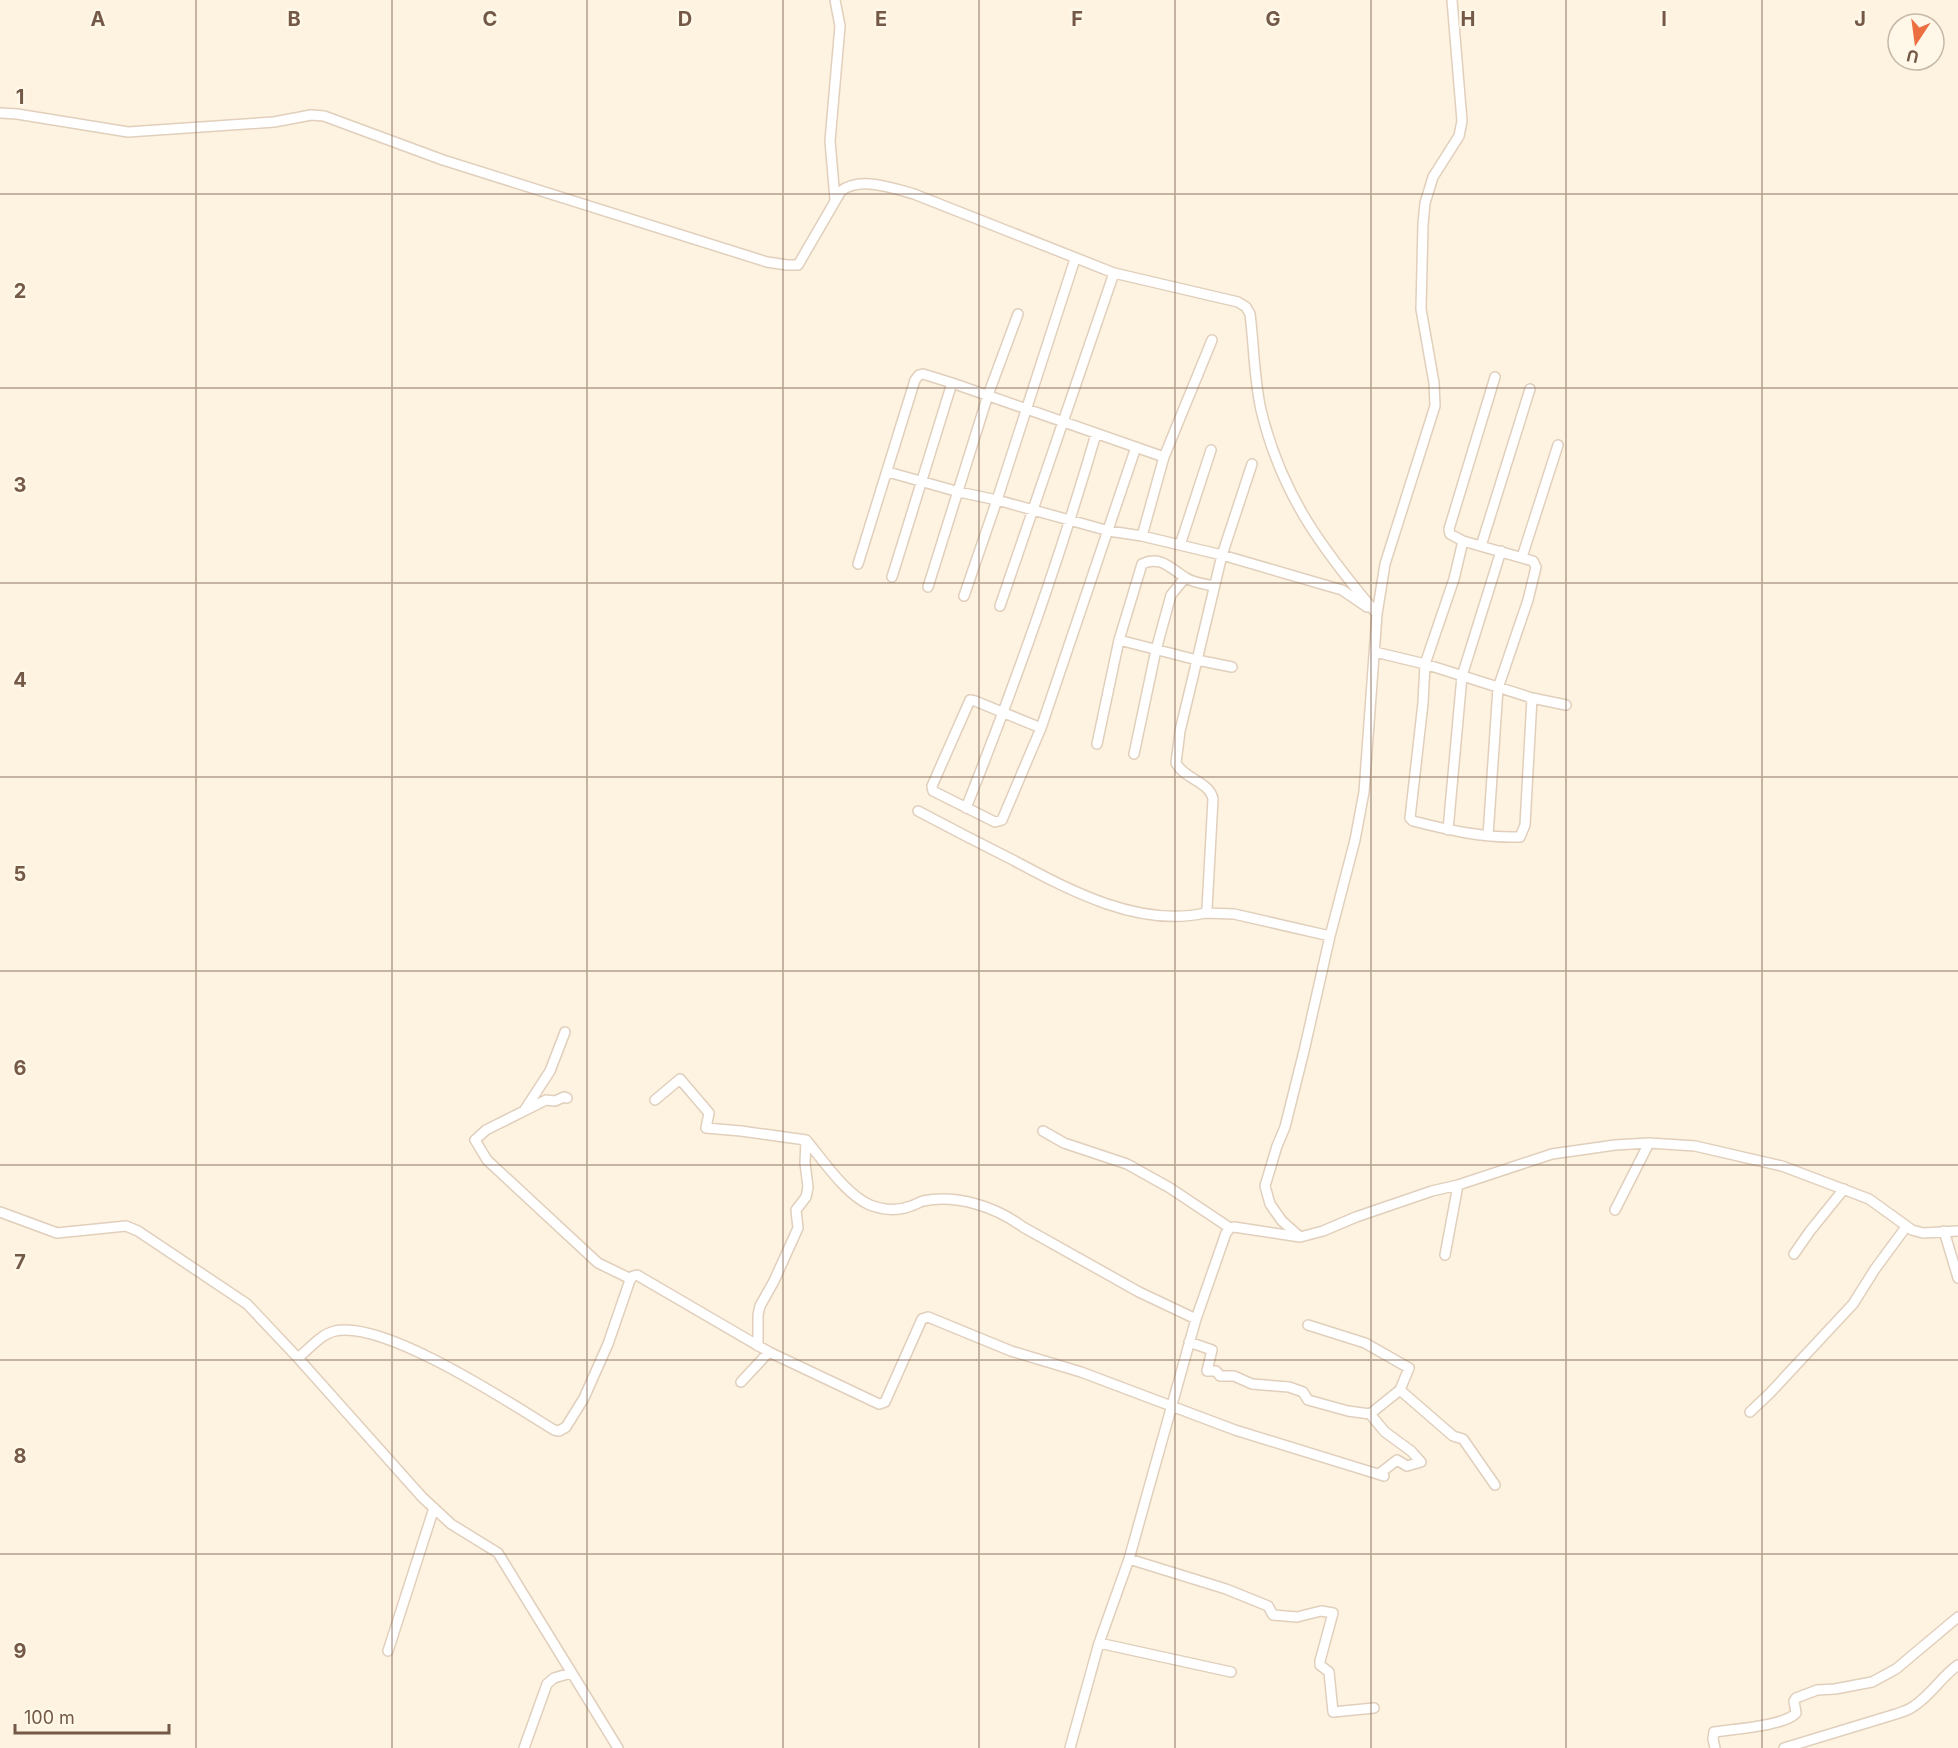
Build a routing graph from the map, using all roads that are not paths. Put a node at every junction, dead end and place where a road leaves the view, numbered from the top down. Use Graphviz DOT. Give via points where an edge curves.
graph roads {
  1 [pos="835,0"];
  2 [pos="1452,0"];
  3 [pos="0,113"];
  4 [pos="835,199"];
  5 [pos="1076,259"];
  6 [pos="1114,273"];
  7 [pos="1018,315"];
  8 [pos="1212,340"];
  9 [pos="1495,377"];
  10 [pos="952,383"];
  11 [pos="1530,389"];
  12 [pos="988,395"];
  13 [pos="1028,410"];
  14 [pos="1062,423"];
  15 [pos="1096,434"];
  16 [pos="1558,445"];
  17 [pos="1136,447"];
  18 [pos="1211,450"];
  19 [pos="1164,457"];
  20 [pos="1252,464"];
  21 [pos="888,472"];
  22 [pos="920,482"];
  23 [pos="959,492"];
  24 [pos="997,500"];
  25 [pos="1033,509"];
  26 [pos="1071,520"];
  27 [pos="1109,531"];
  28 [pos="1142,536"];
  29 [pos="1463,541"];
  30 [pos="1180,545"];
  31 [pos="1481,546"];
  32 [pos="1501,551"];
  33 [pos="1222,555"];
  34 [pos="1522,557"];
  35 [pos="858,564"];
  36 [pos="892,577"];
  37 [pos="1185,578"];
  38 [pos="928,586"];
  39 [pos="1215,586"];
  40 [pos="964,596"];
  41 [pos="1000,606"];
  42 [pos="1377,614"];
  43 [pos="1119,640"];
  44 [pos="1156,650"];
  45 [pos="1375,652"];
  46 [pos="1197,660"];
  47 [pos="1425,664"];
  48 [pos="1232,668"];
  49 [pos="1462,676"];
  50 [pos="1498,688"];
  51 [pos="1532,698"];
  52 [pos="1566,705"];
  53 [pos="1004,713"];
  54 [pos="1041,728"];
  55 [pos="1097,744"];
  56 [pos="1134,754"];
  57 [pos="966,808"];
  58 [pos="918,811"];
  59 [pos="1448,830"];
  60 [pos="1488,836"];
  61 [pos="1205,914"];
  62 [pos="1330,936"];
  63 [pos="565,1032"];
  64 [pos="567,1098"];
  65 [pos="655,1100"];
  66 [pos="524,1111"];
  67 [pos="1043,1131"];
  68 [pos="806,1140"];
  69 [pos="1649,1143"];
  70 [pos="1458,1185"];
  71 [pos="1844,1189"];
  72 [pos="1615,1210"];
  73 [pos="0,1212"];
  74 [pos="1906,1227"];
  75 [pos="1230,1228"];
  76 [pos="1944,1231"];
  77 [pos="1958,1231"];
  78 [pos="1300,1237"];
  79 [pos="1794,1254"];
  80 [pos="1445,1256"];
  81 [pos="1958,1278"];
  82 [pos="631,1279"];
  83 [pos="1196,1319"];
  84 [pos="1308,1325"];
  85 [pos="1189,1342"];
  86 [pos="758,1346"];
  87 [pos="769,1352"];
  88 [pos="298,1358"];
  89 [pos="741,1382"];
  90 [pos="1400,1390"];
  91 [pos="1171,1407"];
  92 [pos="1750,1412"];
  93 [pos="1370,1414"];
  94 [pos="1495,1485"];
  95 [pos="434,1508"];
  96 [pos="1129,1558"];
  97 [pos="1958,1617"];
  98 [pos="1099,1643"];
  99 [pos="388,1651"];
  100 [pos="1958,1665"];
  101 [pos="1231,1672"];
  102 [pos="571,1673"];
  103 [pos="1374,1708"];
  104 [pos="525,1748"];
  105 [pos="618,1748"];
  106 [pos="1070,1748"];
  107 [pos="1715,1748"];
  108 [pos="1784,1748"];
  1 -- 4 [label="street" via="840,26 830,141"];
  2 -- 42 [label="street" via="1462,121 1459,136 1429,190 1421,256 1421,309 1435,406 1385,564"];
  3 -- 4 [label="street" via="128,132 324,116 443,160 779,265 798,265"];
  4 -- 5 [label="street" via="846,187 881,185 914,194"];
  5 -- 6 [label="street"];
  5 -- 13 [label="street"];
  6 -- 14 [label="street"];
  6 -- 42 [label="street" via="1246,307 1260,407 1286,483 1334,563"];
  7 -- 12 [label="street"];
  8 -- 19 [label="street"];
  9 -- 29 [label="street" via="1449,529 1450,534"];
  10 -- 12 [label="street"];
  10 -- 21 [label="street" via="923,374 915,380"];
  10 -- 22 [label="street"];
  11 -- 31 [label="street"];
  12 -- 13 [label="street"];
  12 -- 23 [label="street"];
  13 -- 14 [label="street"];
  13 -- 24 [label="street"];
  14 -- 15 [label="street"];
  14 -- 25 [label="street"];
  15 -- 17 [label="street"];
  15 -- 26 [label="street"];
  16 -- 34 [label="street"];
  17 -- 19 [label="street"];
  17 -- 27 [label="street"];
  18 -- 30 [label="street"];
  19 -- 28 [label="street"];
  20 -- 33 [label="street"];
  21 -- 22 [label="street"];
  21 -- 35 [label="street"];
  22 -- 23 [label="street"];
  22 -- 36 [label="street"];
  23 -- 24 [label="street"];
  23 -- 38 [label="street"];
  24 -- 25 [label="street"];
  24 -- 40 [label="street"];
  25 -- 26 [label="street"];
  25 -- 41 [label="street"];
  26 -- 27 [label="street"];
  26 -- 53 [label="street"];
  27 -- 28 [label="street"];
  27 -- 54 [label="street"];
  28 -- 30 [label="street"];
  29 -- 31 [label="street"];
  29 -- 47 [label="street"];
  30 -- 33 [label="street"];
  31 -- 32 [label="street"];
  32 -- 34 [label="street"];
  32 -- 49 [label="street"];
  33 -- 39 [label="street"];
  33 -- 42 [label="street" via="1341,590"];
  34 -- 50 [label="street" via="1533,561 1536,567"];
  37 -- 39 [label="street"];
  37 -- 43 [label="street" via="1168,564 1142,564"];
  37 -- 44 [label="street" via="1171,595"];
  39 -- 46 [label="street"];
  42 -- 45 [label="street"];
  43 -- 44 [label="street"];
  43 -- 55 [label="street"];
  44 -- 46 [label="street"];
  44 -- 56 [label="street"];
  45 -- 47 [label="street"];
  45 -- 62 [label="street" via="1364,792"];
  46 -- 48 [label="street"];
  46 -- 61 [label="street" via="1176,763 1208,788 1213,799"];
  47 -- 49 [label="street"];
  47 -- 59 [label="street" via="1409,814 1413,821"];
  49 -- 50 [label="street"];
  49 -- 59 [label="street"];
  50 -- 51 [label="street"];
  50 -- 60 [label="street"];
  51 -- 52 [label="street"];
  51 -- 60 [label="street" via="1523,833 1520,837"];
  53 -- 54 [label="street"];
  53 -- 57 [label="street"];
  53 -- 57 [label="street" via="970,700 933,786 936,794"];
  54 -- 57 [label="street" via="1000,822"];
  58 -- 61 [label="street" via="1063,887 1105,904 1147,915"];
  59 -- 60 [label="street"];
  61 -- 62 [label="street" via="1234,914"];
  62 -- 78 [label="street" via="1285,1127 1265,1186 1270,1204"];
  63 -- 66 [label="street" via="550,1071"];
  64 -- 66 [label="street" via="546,1100"];
  65 -- 68 [label="street" via="680,1079 709,1113 706,1128"];
  66 -- 82 [label="street" via="480,1134 475,1140 482,1154 598,1263"];
  67 -- 75 [label="street" via="1064,1143 1127,1164"];
  68 -- 83 [label="street" via="846,1187 869,1204 899,1210 922,1201 958,1200 991,1209 1139,1292"];
  68 -- 86 [label="street" via="806,1197 796,1210 798,1227 760,1306"];
  69 -- 70 [label="street" via="1552,1154"];
  69 -- 71 [label="street" via="1695,1146 1747,1157"];
  69 -- 72 [label="street"];
  70 -- 78 [label="street"];
  70 -- 80 [label="street"];
  71 -- 74 [label="street" via="1869,1199"];
  71 -- 79 [label="street"];
  73 -- 88 [label="street" via="57,1233 126,1226 138,1231 247,1305"];
  74 -- 76 [label="street" via="1923,1233"];
  74 -- 92 [label="street" via="1852,1304"];
  75 -- 78 [label="street"];
  75 -- 83 [label="street"];
  76 -- 77 [label="street"];
  76 -- 81 [label="street"];
  82 -- 86 [label="street" via="642,1277"];
  82 -- 88 [label="street" via="599,1366 566,1427 559,1431 416,1351 366,1332 334,1331"];
  83 -- 85 [label="street"];
  84 -- 90 [label="street" via="1365,1343 1409,1368"];
  85 -- 91 [label="street"];
  85 -- 93 [label="street" via="1212,1350 1207,1371 1252,1384 1289,1387 1303,1392 1308,1400"];
  86 -- 87 [label="street"];
  87 -- 89 [label="street"];
  87 -- 91 [label="street" via="882,1404 922,1318 928,1317 1011,1351 1081,1372"];
  88 -- 95 [label="street"];
  90 -- 93 [label="street"];
  90 -- 94 [label="street" via="1453,1436 1463,1439"];
  91 -- 93 [label="street" via="1382,1475 1396,1460 1407,1466 1421,1462"];
  91 -- 96 [label="street"];
  95 -- 99 [label="street"];
  95 -- 102 [label="street" via="451,1524 498,1553"];
  96 -- 98 [label="street"];
  96 -- 103 [label="street" via="1268,1606 1273,1615 1333,1613 1320,1665 1329,1672 1333,1712"];
  97 -- 107 [label="street" via="1896,1669 1872,1682 1817,1690 1796,1698 1796,1713 1790,1718 1714,1732"];
  98 -- 101 [label="street"];
  98 -- 106 [label="street"];
  100 -- 108 [label="street" via="1913,1707"];
  102 -- 104 [label="street" via="547,1684"];
  102 -- 105 [label="street"];
}
